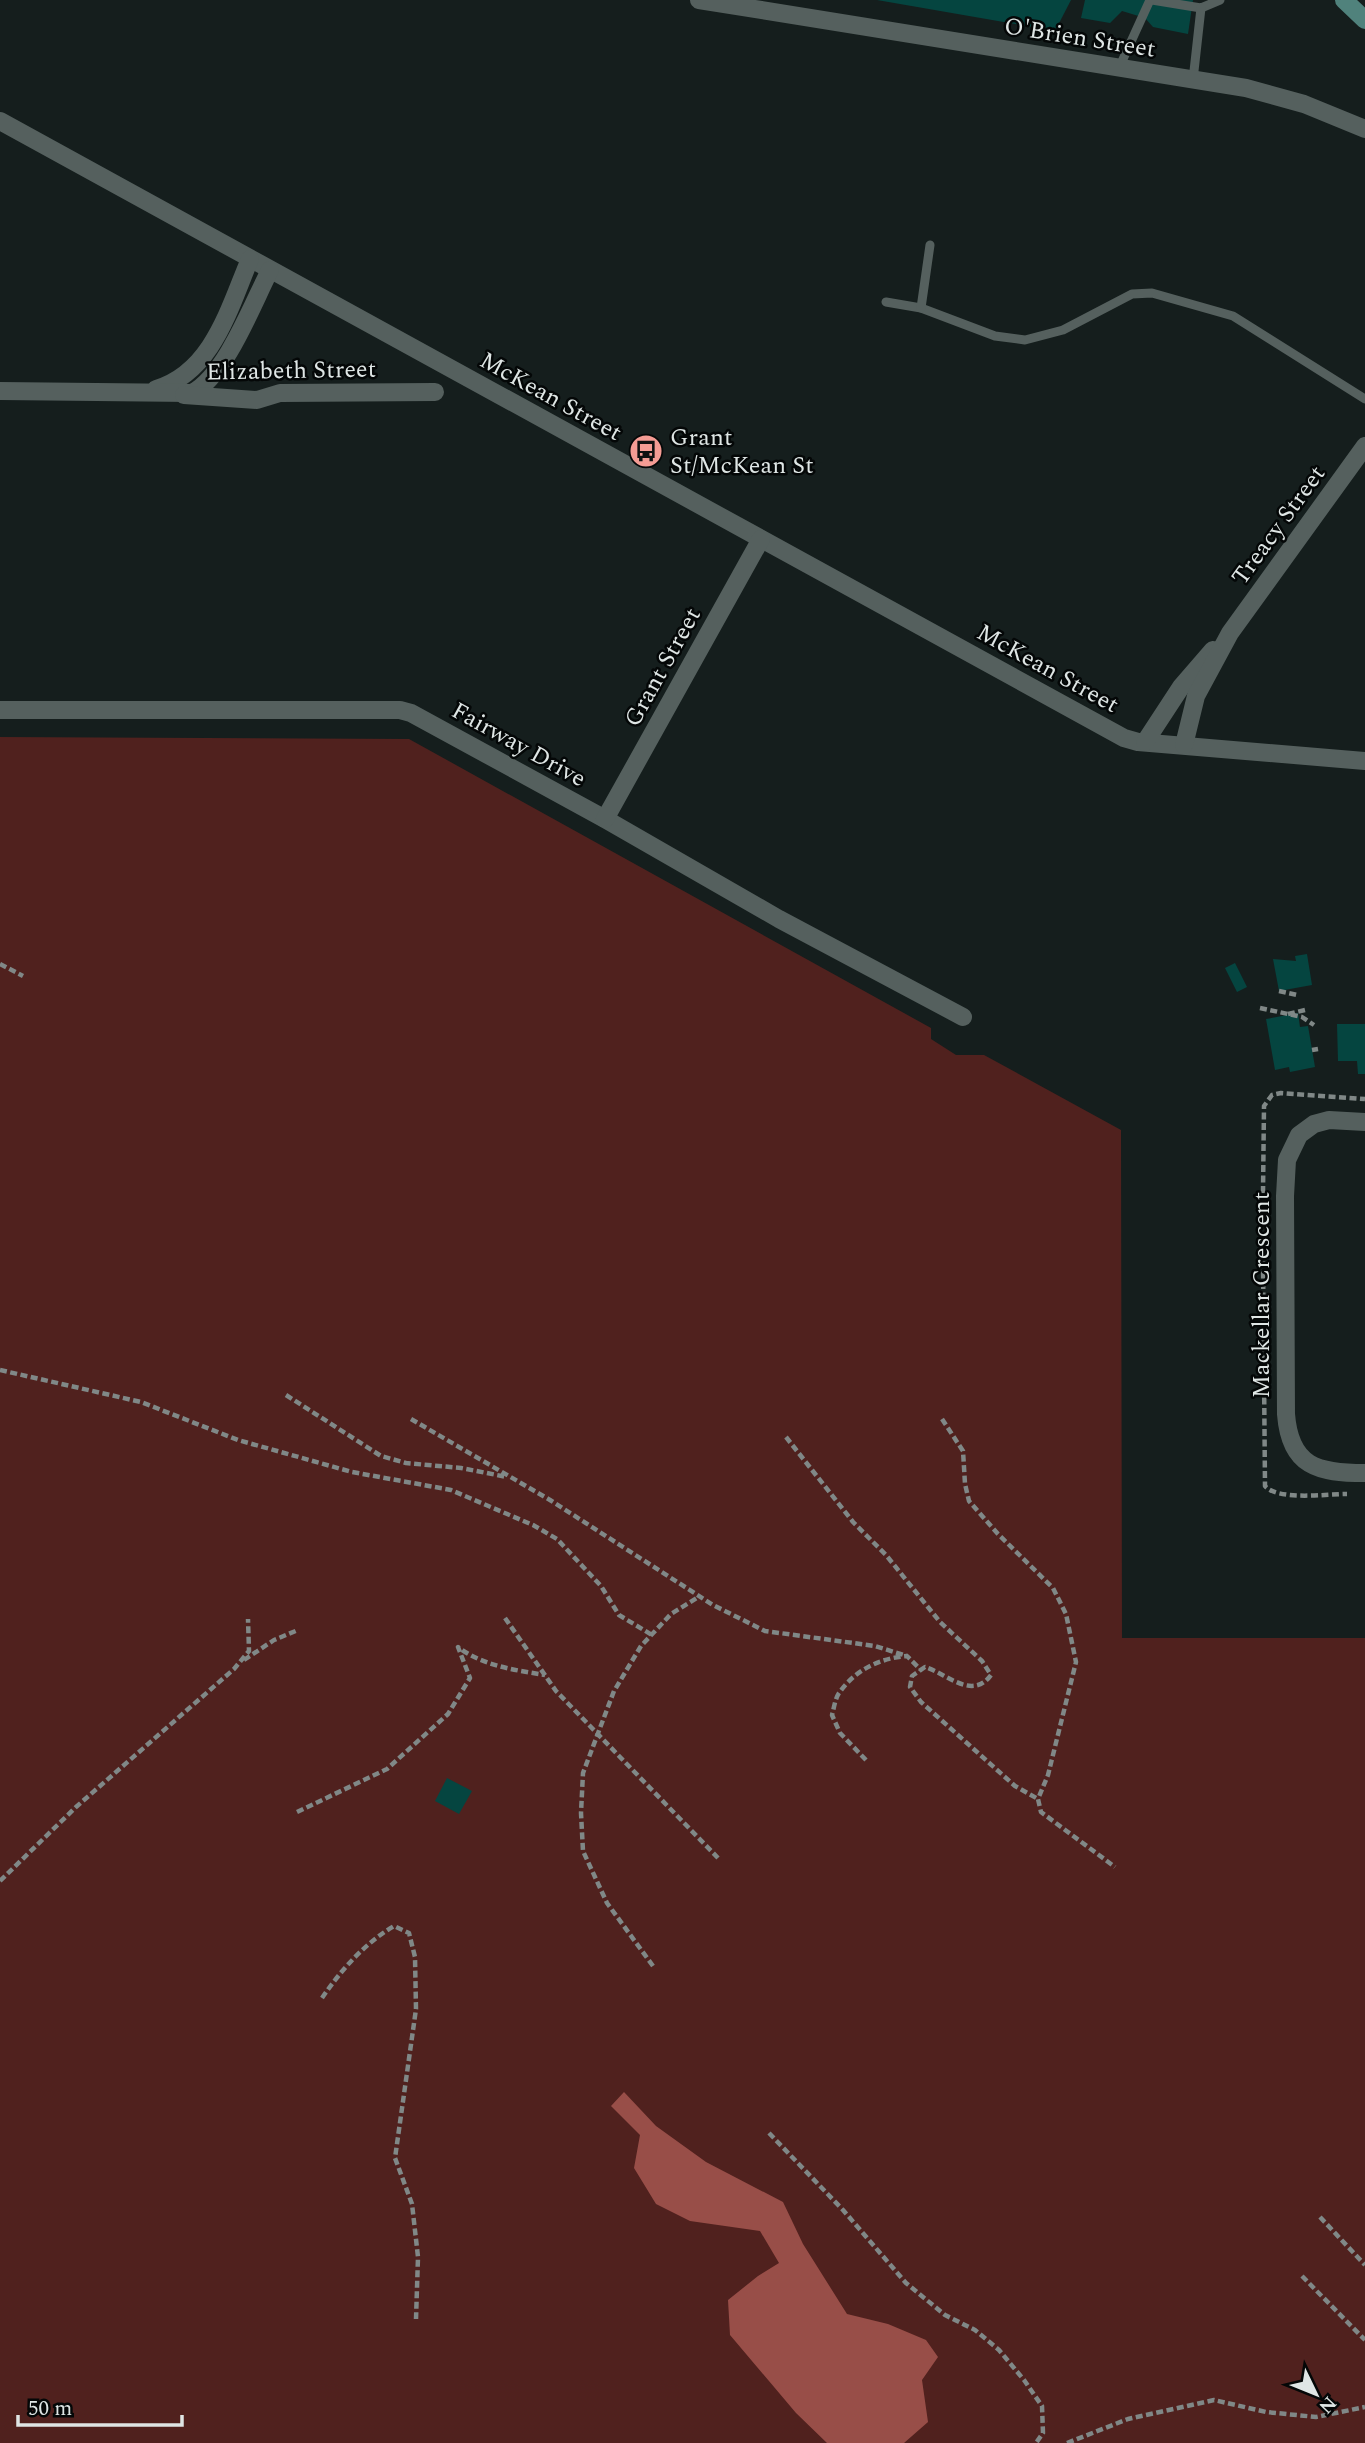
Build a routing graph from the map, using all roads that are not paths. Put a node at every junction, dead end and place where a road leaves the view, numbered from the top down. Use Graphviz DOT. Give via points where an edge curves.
graph roads {
  1 [pos="699,0"];
  2 [pos="1151,0"];
  3 [pos="1220,0"];
  4 [pos="1344,0"];
  5 [pos="1201,8"];
  6 [pos="1365,20"];
  7 [pos="1119,68"];
  8 [pos="1193,80"];
  9 [pos="0,121"];
  10 [pos="1365,129"];
  11 [pos="930,245"];
  12 [pos="250,258"];
  13 [pos="270,270"];
  14 [pos="886,302"];
  15 [pos="921,308"];
  16 [pos="0,391"];
  17 [pos="149,391"];
  18 [pos="435,392"];
  19 [pos="1365,399"];
  20 [pos="1365,446"];
  21 [pos="761,538"];
  22 [pos="1230,633"];
  23 [pos="0,710"];
  24 [pos="1145,742"];
  25 [pos="1184,745"];
  26 [pos="1365,761"];
  27 [pos="605,819"];
  28 [pos="963,1017"];
  29 [pos="1365,1122"];
  30 [pos="1365,1473"];
  1 -- 7 [label="street, O'Brien Street"];
  2 -- 5 [label="lane"];
  2 -- 7 [label="lane"];
  3 -- 5 [label="lane"];
  4 -- 6 [label="main road"];
  5 -- 8 [label="lane"];
  7 -- 8 [label="street, O'Brien Street"];
  8 -- 10 [label="street, O'Brien Street" via="1272,94"];
  9 -- 12 [label="street, McKean Street"];
  11 -- 15 [label="lane"];
  12 -- 13 [label="street, McKean Street"];
  12 -- 17 [label="street, Elizabeth Street" via="206,354 180,379"];
  13 -- 17 [label="street, Elizabeth Street" via="224,360 207,382 192,393"];
  13 -- 21 [label="street, McKean Street"];
  14 -- 15 [label="lane"];
  15 -- 19 [label="lane" via="995,336 1025,340 1063,330 1132,294 1152,293 1233,316"];
  16 -- 17 [label="street, Elizabeth Street"];
  17 -- 18 [label="street, Elizabeth Street" via="257,400 280,393"];
  20 -- 22 [label="street, Treacy Street"];
  21 -- 24 [label="street, McKean Street" via="1124,738"];
  21 -- 27 [label="street, Grant Street"];
  22 -- 24 [label="street, Treacy Street" via="1181,687"];
  22 -- 25 [label="street, Treacy Street" via="1196,696"];
  23 -- 27 [label="street, Fairway Drive" via="407,712"];
  24 -- 25 [label="street, McKean Street"];
  25 -- 26 [label="street, McKean Street"];
  27 -- 28 [label="street, Fairway Drive"];
  29 -- 30 [label="street, Mackellar Crescent" via="1323,1121 1299,1135 1287,1160 1285,1196 1290,1443 1313,1466"];
}
